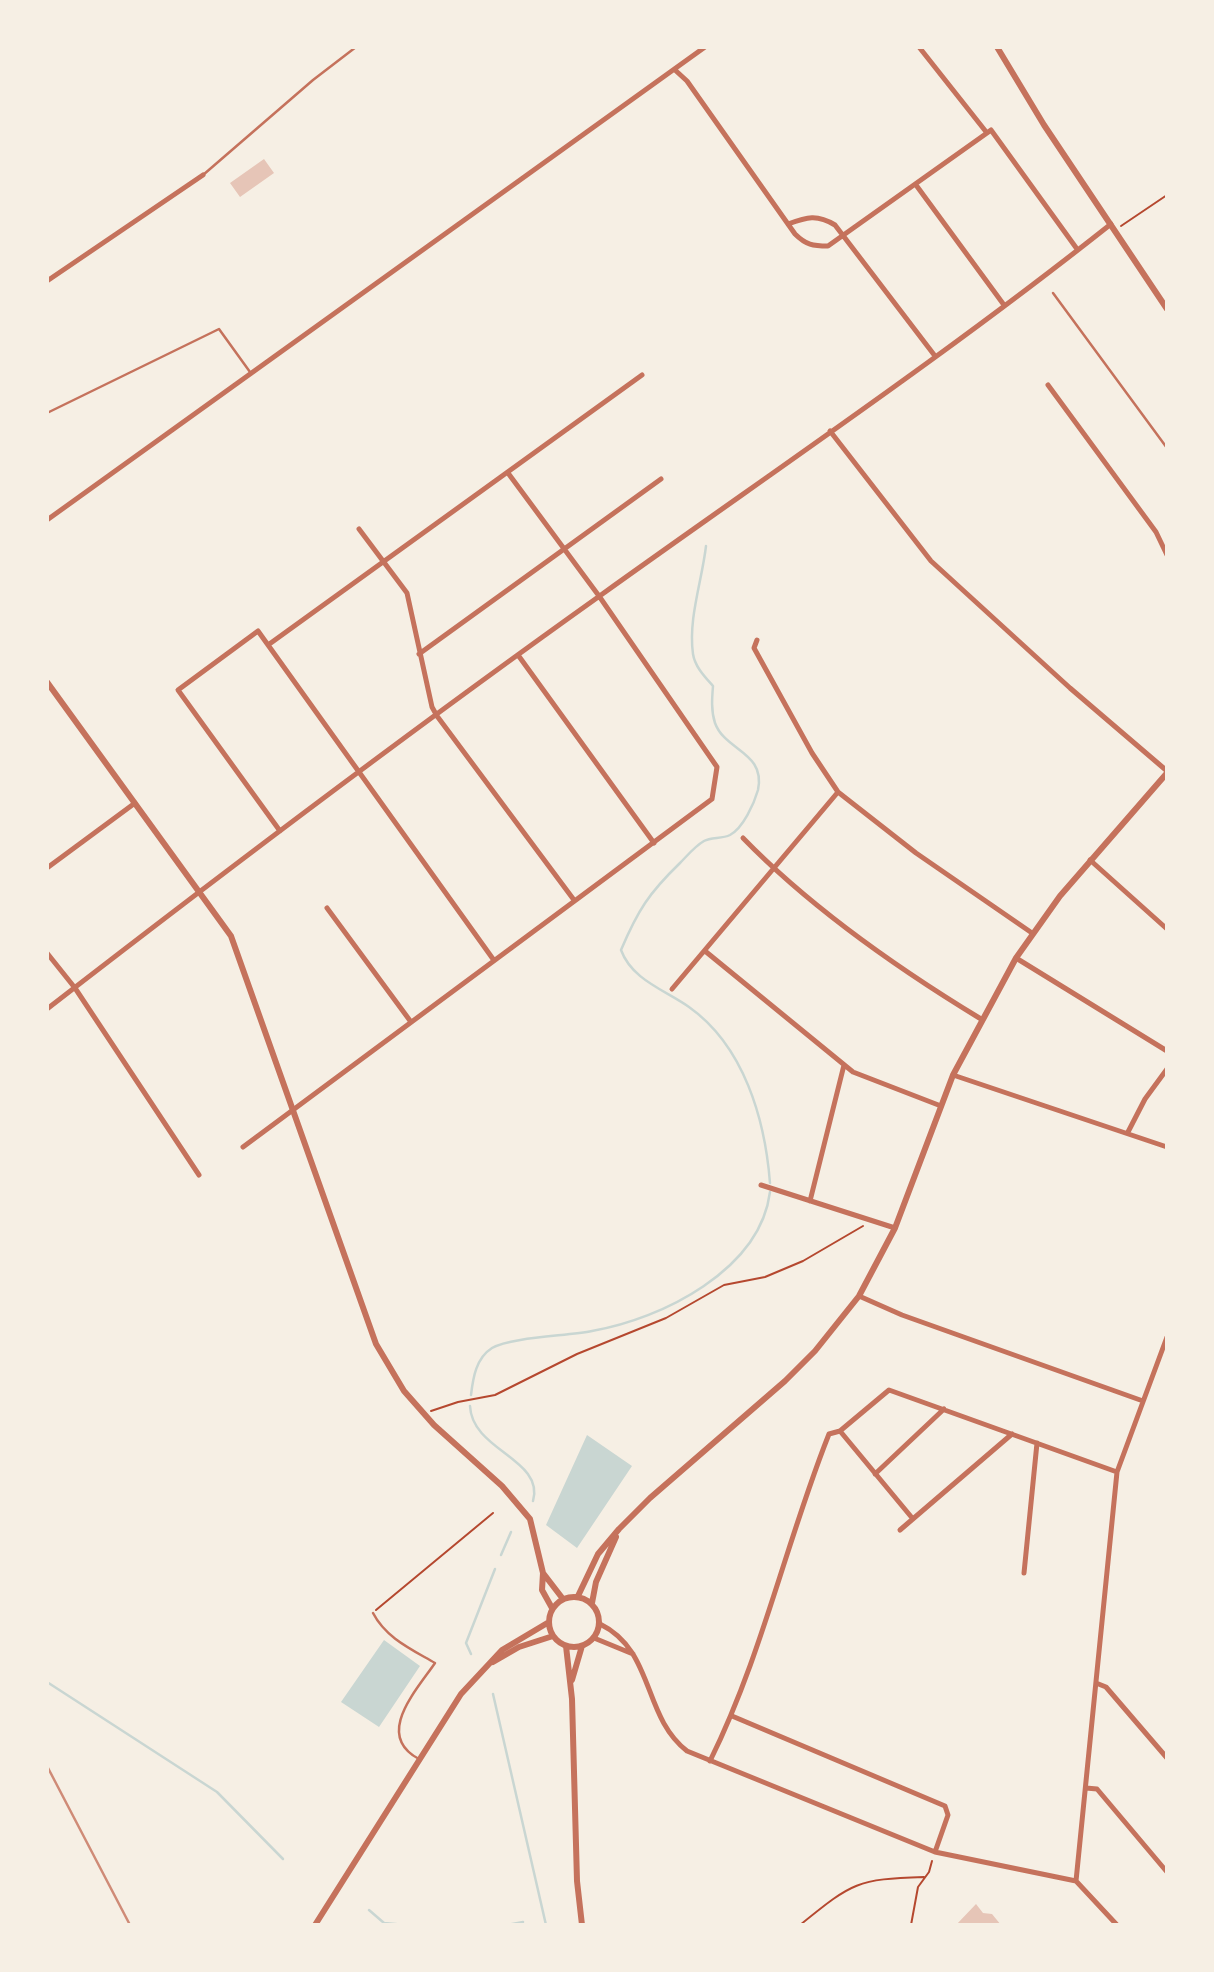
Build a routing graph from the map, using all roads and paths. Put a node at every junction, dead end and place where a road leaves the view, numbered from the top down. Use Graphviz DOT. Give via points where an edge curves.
graph roads {
  1 [pos="356,47"];
  2 [pos="705,47"];
  3 [pos="919,47"];
  4 [pos="997,47"];
  5 [pos="674,70"];
  6 [pos="987,133"];
  7 [pos="204,175"];
  8 [pos="916,185"];
  9 [pos="1167,195"];
  10 [pos="788,224"];
  11 [pos="1113,227"];
  12 [pos="844,236"];
  13 [pos="1077,249"];
  14 [pos="47,281"];
  15 [pos="1053,293"];
  16 [pos="1004,305"];
  17 [pos="1167,309"];
  18 [pos="935,356"];
  19 [pos="251,374"];
  20 [pos="642,375"];
  21 [pos="1048,385"];
  22 [pos="47,414"];
  23 [pos="830,431"];
  24 [pos="1167,448"];
  25 [pos="508,473"];
  26 [pos="661,479"];
  27 [pos="47,520"];
  28 [pos="359,529"];
  29 [pos="564,548"];
  30 [pos="1167,555"];
  31 [pos="384,562"];
  32 [pos="599,596"];
  33 [pos="757,640"];
  34 [pos="268,645"];
  35 [pos="419,654"];
  36 [pos="518,655"];
  37 [pos="47,682"];
  38 [pos="437,716"];
  39 [pos="1167,772"];
  40 [pos="360,774"];
  41 [pos="838,792"];
  42 [pos="135,803"];
  43 [pos="280,831"];
  44 [pos="743,838"];
  45 [pos="654,843"];
  46 [pos="1090,860"];
  47 [pos="47,868"];
  48 [pos="774,869"];
  49 [pos="199,891"];
  50 [pos="574,900"];
  51 [pos="327,908"];
  52 [pos="1167,929"];
  53 [pos="1032,933"];
  54 [pos="705,951"];
  55 [pos="47,953"];
  56 [pos="1016,958"];
  57 [pos="493,959"];
  58 [pos="75,988"];
  59 [pos="672,989"];
  60 [pos="47,1009"];
  61 [pos="981,1019"];
  62 [pos="411,1022"];
  63 [pos="1167,1051"];
  64 [pos="844,1065"];
  65 [pos="1167,1069"];
  66 [pos="953,1075"];
  67 [pos="941,1106"];
  68 [pos="292,1108"];
  69 [pos="1128,1132"];
  70 [pos="243,1147"];
  71 [pos="1167,1147"];
  72 [pos="200,1175"];
  73 [pos="761,1185"];
  74 [pos="810,1202"];
  75 [pos="870,1222"];
  76 [pos="895,1228"];
  77 [pos="859,1296"];
  78 [pos="1167,1337"];
  79 [pos="1143,1401"];
  80 [pos="944,1409"];
  81 [pos="424,1414"];
  82 [pos="839,1432"];
  83 [pos="1012,1434"];
  84 [pos="1037,1443"];
  85 [pos="1116,1472"];
  86 [pos="875,1474"];
  87 [pos="493,1513"];
  88 [pos="913,1519"];
  89 [pos="619,1529"];
  90 [pos="900,1530"];
  91 [pos="543,1573"];
  92 [pos="1024,1573"];
  93 [pos="578,1596"];
  94 [pos="563,1599"];
  95 [pos="592,1603"];
  96 [pos="552,1608"];
  97 [pos="373,1613"];
  98 [pos="549,1622"];
  99 [pos="600,1624"];
  100 [pos="553,1636"];
  101 [pos="594,1638"];
  102 [pos="566,1646"];
  103 [pos="582,1646"];
  104 [pos="633,1654"];
  105 [pos="489,1665"];
  106 [pos="571,1682"];
  107 [pos="1096,1683"];
  108 [pos="732,1716"];
  109 [pos="1167,1758"];
  110 [pos="419,1759"];
  111 [pos="710,1760"];
  112 [pos="1086,1787"];
  113 [pos="934,1852"];
  114 [pos="1167,1872"];
  115 [pos="924,1877"];
  116 [pos="1076,1881"];
  117 [pos="315,1925"];
  118 [pos="582,1925"];
  119 [pos="800,1925"];
  120 [pos="911,1925"];
  121 [pos="1117,1925"];
  1 -- 7 [label="lane"];
  2 -- 5 [label="street"];
  3 -- 6 [label="street"];
  4 -- 11 [label="street"];
  5 -- 10 [label="street" via="687,81"];
  5 -- 19 [label="street"];
  6 -- 8 [label="street"];
  6 -- 13 [label="street" via="991,130"];
  7 -- 14 [label="street"];
  8 -- 12 [label="street"];
  8 -- 16 [label="street"];
  9 -- 11 [label="path"];
  10 -- 12 [label="street" via="808,216 824,218"];
  10 -- 12 [label="street" via="805,244 814,246 828,246"];
  11 -- 13 [label="street"];
  11 -- 17 [label="street"];
  12 -- 18 [label="street"];
  13 -- 16 [label="street"];
  15 -- 24 [label="lane"];
  16 -- 18 [label="street"];
  18 -- 23 [label="street"];
  19 -- 22 [label="lane" via="219,329"];
  19 -- 27 [label="street"];
  20 -- 25 [label="street"];
  21 -- 30 [label="street" via="1149,522"];
  23 -- 32 [label="street"];
  23 -- 39 [label="street" via="931,561"];
  25 -- 29 [label="street"];
  25 -- 31 [label="street"];
  26 -- 29 [label="street"];
  28 -- 31 [label="street"];
  29 -- 32 [label="street"];
  29 -- 35 [label="street"];
  31 -- 34 [label="street"];
  31 -- 35 [label="street" via="411,604"];
  32 -- 36 [label="street"];
  32 -- 45 [label="street" via="717,767 712,799"];
  33 -- 41 [label="street" via="754,648"];
  34 -- 40 [label="street"];
  34 -- 43 [label="street" via="258,631 178,690"];
  35 -- 38 [label="street"];
  36 -- 38 [label="street"];
  36 -- 45 [label="street"];
  37 -- 42 [label="street"];
  38 -- 40 [label="street"];
  38 -- 50 [label="street"];
  39 -- 46 [label="street"];
  40 -- 43 [label="street"];
  40 -- 57 [label="street"];
  41 -- 48 [label="street"];
  41 -- 53 [label="street"];
  42 -- 47 [label="street"];
  42 -- 49 [label="street"];
  43 -- 49 [label="street"];
  44 -- 48 [label="street"];
  45 -- 50 [label="street"];
  46 -- 52 [label="street"];
  46 -- 53 [label="street"];
  48 -- 54 [label="street"];
  48 -- 61 [label="street" via="851,932"];
  49 -- 58 [label="street"];
  49 -- 68 [label="street" via="237,947"];
  50 -- 57 [label="street"];
  51 -- 62 [label="street"];
  53 -- 56 [label="street"];
  54 -- 59 [label="street"];
  54 -- 64 [label="street"];
  55 -- 58 [label="street"];
  56 -- 61 [label="street"];
  56 -- 63 [label="street"];
  57 -- 62 [label="street"];
  58 -- 60 [label="street"];
  58 -- 72 [label="street"];
  61 -- 66 [label="street"];
  62 -- 68 [label="street"];
  64 -- 67 [label="street" via="876,1083"];
  64 -- 74 [label="street"];
  65 -- 69 [label="street"];
  66 -- 67 [label="street"];
  66 -- 69 [label="street"];
  67 -- 76 [label="street"];
  68 -- 70 [label="street"];
  68 -- 81 [label="street" via="366,1322 391,1372"];
  69 -- 71 [label="street"];
  73 -- 74 [label="street"];
  74 -- 75 [label="street"];
  75 -- 76 [label="street"];
  75 -- 81 [label="path" via="803,1261 765,1277 724,1285 666,1318 495,1395"];
  76 -- 77 [label="street"];
  77 -- 79 [label="street"];
  77 -- 89 [label="street" via="785,1381"];
  78 -- 79 [label="street"];
  79 -- 85 [label="street"];
  80 -- 82 [label="street" via="889,1390"];
  80 -- 83 [label="street"];
  80 -- 86 [label="street"];
  81 -- 91 [label="street" via="502,1486 530,1519"];
  82 -- 86 [label="street"];
  82 -- 108 [label="street" via="828,1434 806,1492 773,1605"];
  83 -- 84 [label="street"];
  83 -- 88 [label="street"];
  84 -- 85 [label="street"];
  84 -- 92 [label="street"];
  85 -- 107 [label="street"];
  86 -- 88 [label="street"];
  87 -- 97 [label="path"];
  88 -- 90 [label="street"];
  89 -- 93 [label="street" via="598,1554"];
  89 -- 95 [label="street"];
  91 -- 94 [label="street"];
  91 -- 96 [label="street" via="542,1590"];
  93 -- 94 [label="street"];
  93 -- 95 [label="street"];
  94 -- 96 [label="street"];
  95 -- 99 [label="street"];
  96 -- 98 [label="street"];
  97 -- 110 [label="lane" via="401,1644 435,1663 398,1723 405,1751"];
  98 -- 100 [label="street"];
  98 -- 105 [label="street" via="502,1650"];
  99 -- 101 [label="street"];
  99 -- 104 [label="street" via="622,1637"];
  100 -- 102 [label="street"];
  100 -- 105 [label="street" via="519,1647"];
  101 -- 103 [label="street"];
  101 -- 104 [label="street"];
  102 -- 103 [label="street"];
  102 -- 106 [label="street"];
  103 -- 106 [label="street"];
  104 -- 111 [label="street" via="665,1727 687,1751"];
  105 -- 110 [label="street" via="461,1695"];
  106 -- 118 [label="street" via="574,1835"];
  107 -- 109 [label="street" via="1106,1687"];
  107 -- 112 [label="street"];
  108 -- 111 [label="street"];
  108 -- 113 [label="street" via="944,1806 948,1815"];
  110 -- 117 [label="street"];
  111 -- 113 [label="street"];
  112 -- 114 [label="street" via="1097,1789"];
  112 -- 116 [label="street"];
  113 -- 115 [label="path"];
  113 -- 116 [label="street"];
  115 -- 119 [label="path" via="855,1883"];
  115 -- 120 [label="path"];
  116 -- 121 [label="street"];
}
